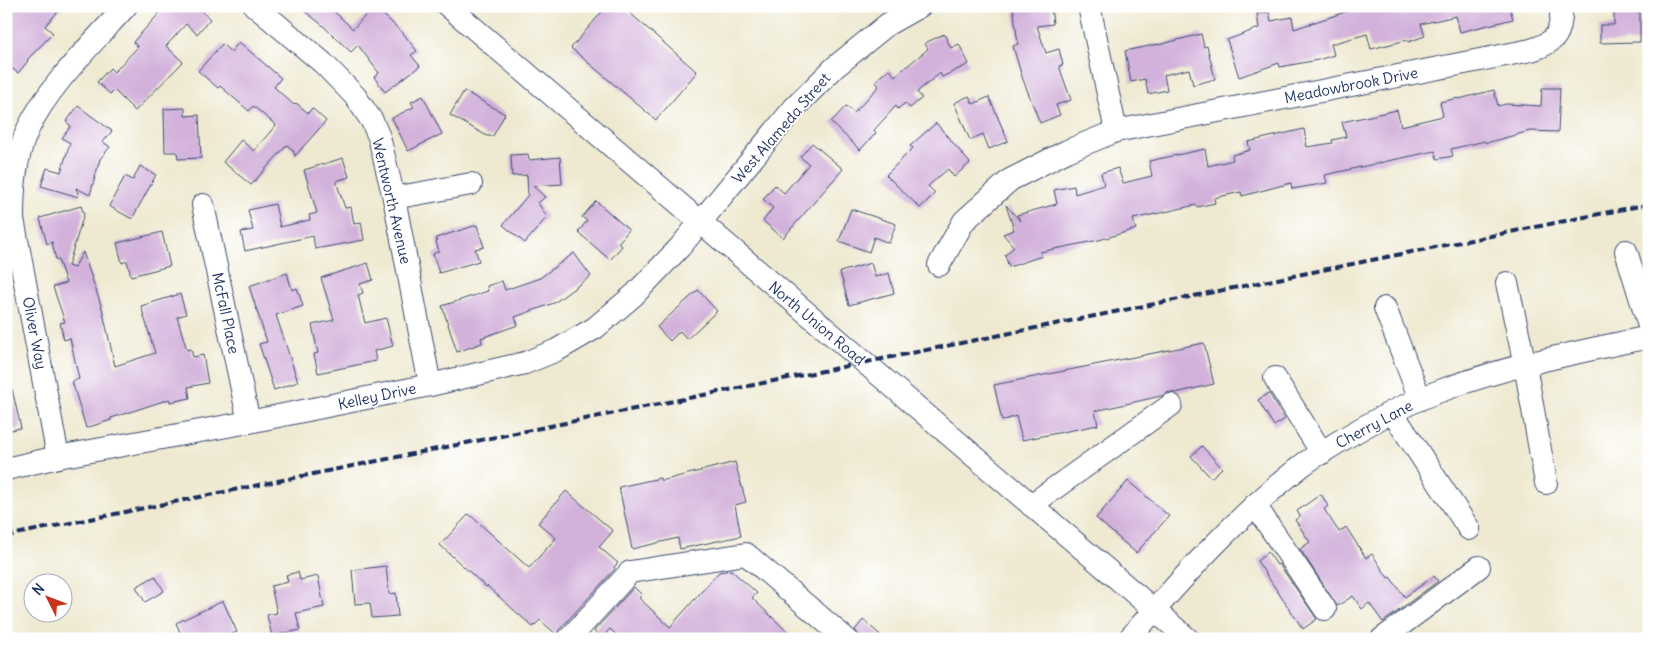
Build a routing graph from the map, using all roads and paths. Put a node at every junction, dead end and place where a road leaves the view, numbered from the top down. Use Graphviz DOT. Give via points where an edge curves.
graph roads {
  1 [pos="126,6"];
  2 [pos="255,6"];
  3 [pos="448,6"];
  4 [pos="920,6"];
  5 [pos="1089,6"];
  6 [pos="1561,8"];
  7 [pos="1116,131"];
  8 [pos="471,184"];
  9 [pos="394,198"];
  10 [pos="203,204"];
  11 [pos="699,223"];
  12 [pos="1626,251"];
  13 [pos="939,265"];
  14 [pos="1507,283"];
  15 [pos="1385,308"];
  16 [pos="1649,326"];
  17 [pos="1649,337"];
  18 [pos="1525,365"];
  19 [pos="1275,378"];
  20 [pos="430,385"];
  21 [pos="1420,399"];
  22 [pos="1171,405"];
  23 [pos="1392,412"];
  24 [pos="249,422"];
  25 [pos="1322,452"];
  26 [pos="58,458"];
  27 [pos="6,469"];
  28 [pos="1546,483"];
  29 [pos="1255,504"];
  30 [pos="1031,505"];
  31 [pos="1469,528"];
  32 [pos="1479,567"];
  33 [pos="1325,609"];
  34 [pos="1154,610"];
  35 [pos="569,639"];
  36 [pos="846,639"];
  37 [pos="1129,639"];
  38 [pos="1188,639"];
  39 [pos="1382,639"];
  1 -- 26 [label="street, Oliver Way" via="47,96 28,129 18,157 12,190 13,219"];
  2 -- 9 [label="street, Wentworth Avenue" via="355,96 379,137"];
  3 -- 11 [label="street, North Union Road"];
  4 -- 11 [label="street, West Alameda Street" via="888,24 808,93"];
  5 -- 7 [label="street"];
  6 -- 7 [label="street, Meadowbrook Drive" via="1561,24 1556,37 1545,46 1531,50"];
  7 -- 13 [label="street" via="1010,180 964,221"];
  8 -- 9 [label="street"];
  9 -- 20 [label="street, Wentworth Avenue"];
  10 -- 24 [label="street, McFall Place"];
  11 -- 20 [label="street, Kelley Drive" via="634,295 558,350 525,363"];
  11 -- 30 [label="street, North Union Road"];
  12 -- 16 [label="street"];
  14 -- 18 [label="street"];
  15 -- 21 [label="street"];
  17 -- 18 [label="street, Cherry Lane"];
  18 -- 21 [label="street, Cherry Lane"];
  18 -- 28 [label="street"];
  19 -- 25 [label="street"];
  20 -- 24 [label="street, Kelley Drive"];
  21 -- 23 [label="street, Cherry Lane"];
  22 -- 30 [label="street"];
  23 -- 25 [label="street, Cherry Lane"];
  23 -- 31 [label="street"];
  24 -- 26 [label="street, Kelley Drive"];
  25 -- 29 [label="street, Cherry Lane"];
  26 -- 27 [label="street, Kelley Drive"];
  29 -- 33 [label="street"];
  29 -- 34 [label="street, Cherry Lane"];
  30 -- 34 [label="street, North Union Road"];
  32 -- 39 [label="street"];
  34 -- 37 [label="street, Cherry Lane"];
  34 -- 38 [label="street, North Union Road"];
  35 -- 36 [label="street" via="630,572 746,554"];
}
